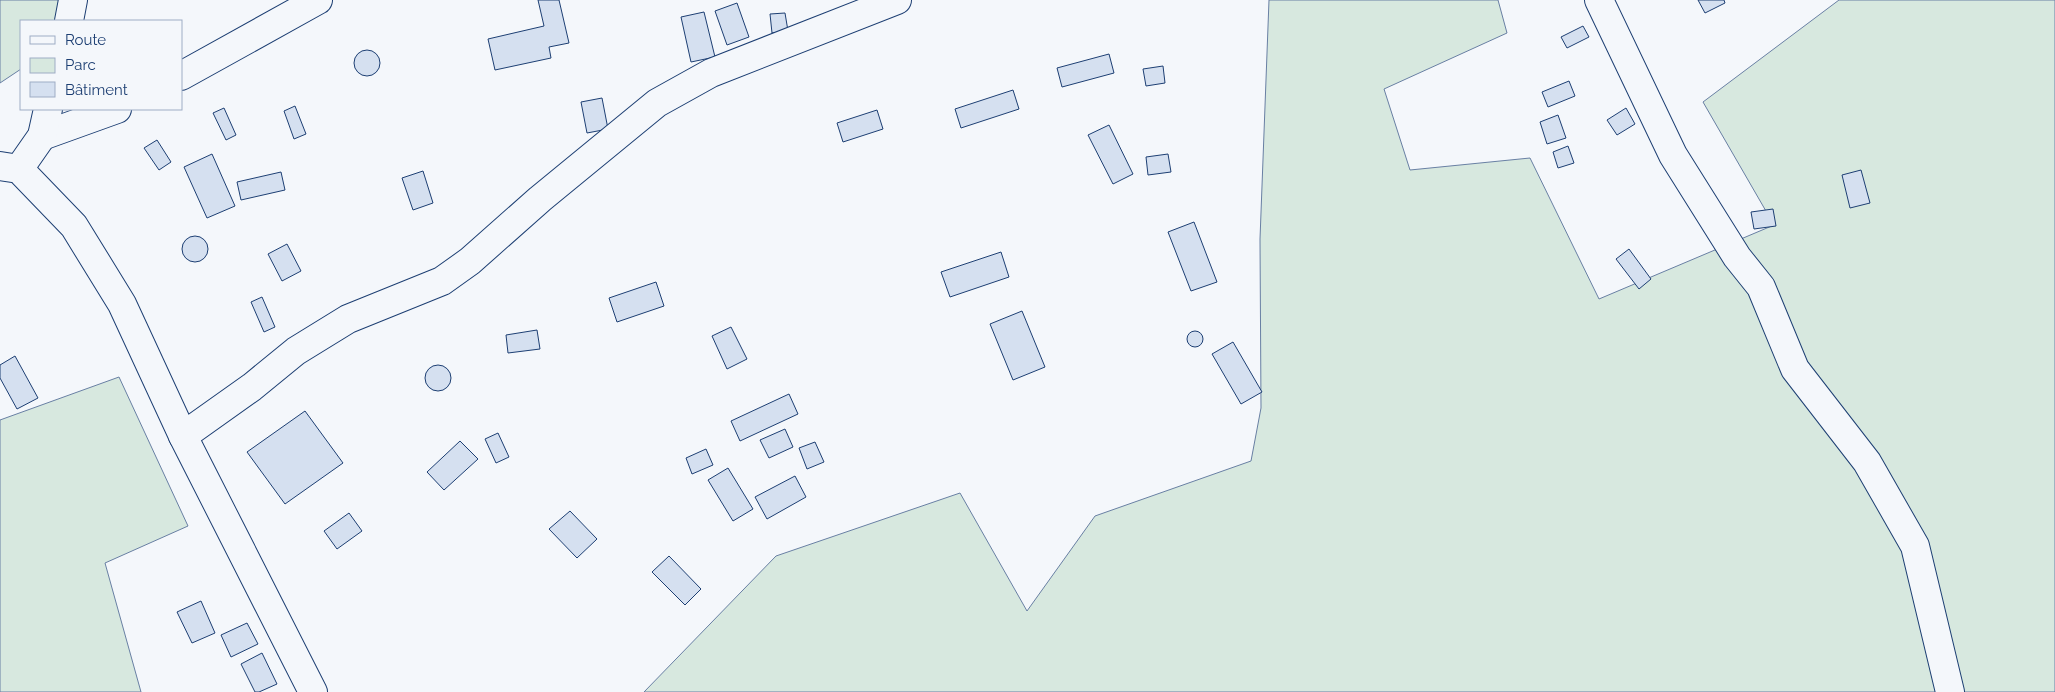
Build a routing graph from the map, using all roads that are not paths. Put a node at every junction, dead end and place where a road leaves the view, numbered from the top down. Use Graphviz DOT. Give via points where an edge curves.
graph roads {
  1 [pos="73,0"];
  2 [pos="318,0"];
  3 [pos="897,0"];
  4 [pos="1599,0"];
  5 [pos="68,20"];
  6 [pos="182,75"];
  7 [pos="48,110"];
  8 [pos="113,110"];
  9 [pos="42,136"];
  10 [pos="9,168"];
  11 [pos="183,436"];
  12 [pos="312,692"];
  13 [pos="1950,692"];
  1 -- 5 [label="street"];
  2 -- 6 [label="street"];
  3 -- 11 [label="street" via="711,73 658,103 470,261 442,280 348,319 296,351 252,388"];
  4 -- 13 [label="street" via="1673,155 1737,257 1761,286 1796,369 1867,462 1915,546"];
  7 -- 9 [label="street"];
  8 -- 9 [label="street"];
  9 -- 10 [label="street"];
  10 -- 11 [label="street" via="74,226 122,304"];
  11 -- 12 [label="street"];
}
